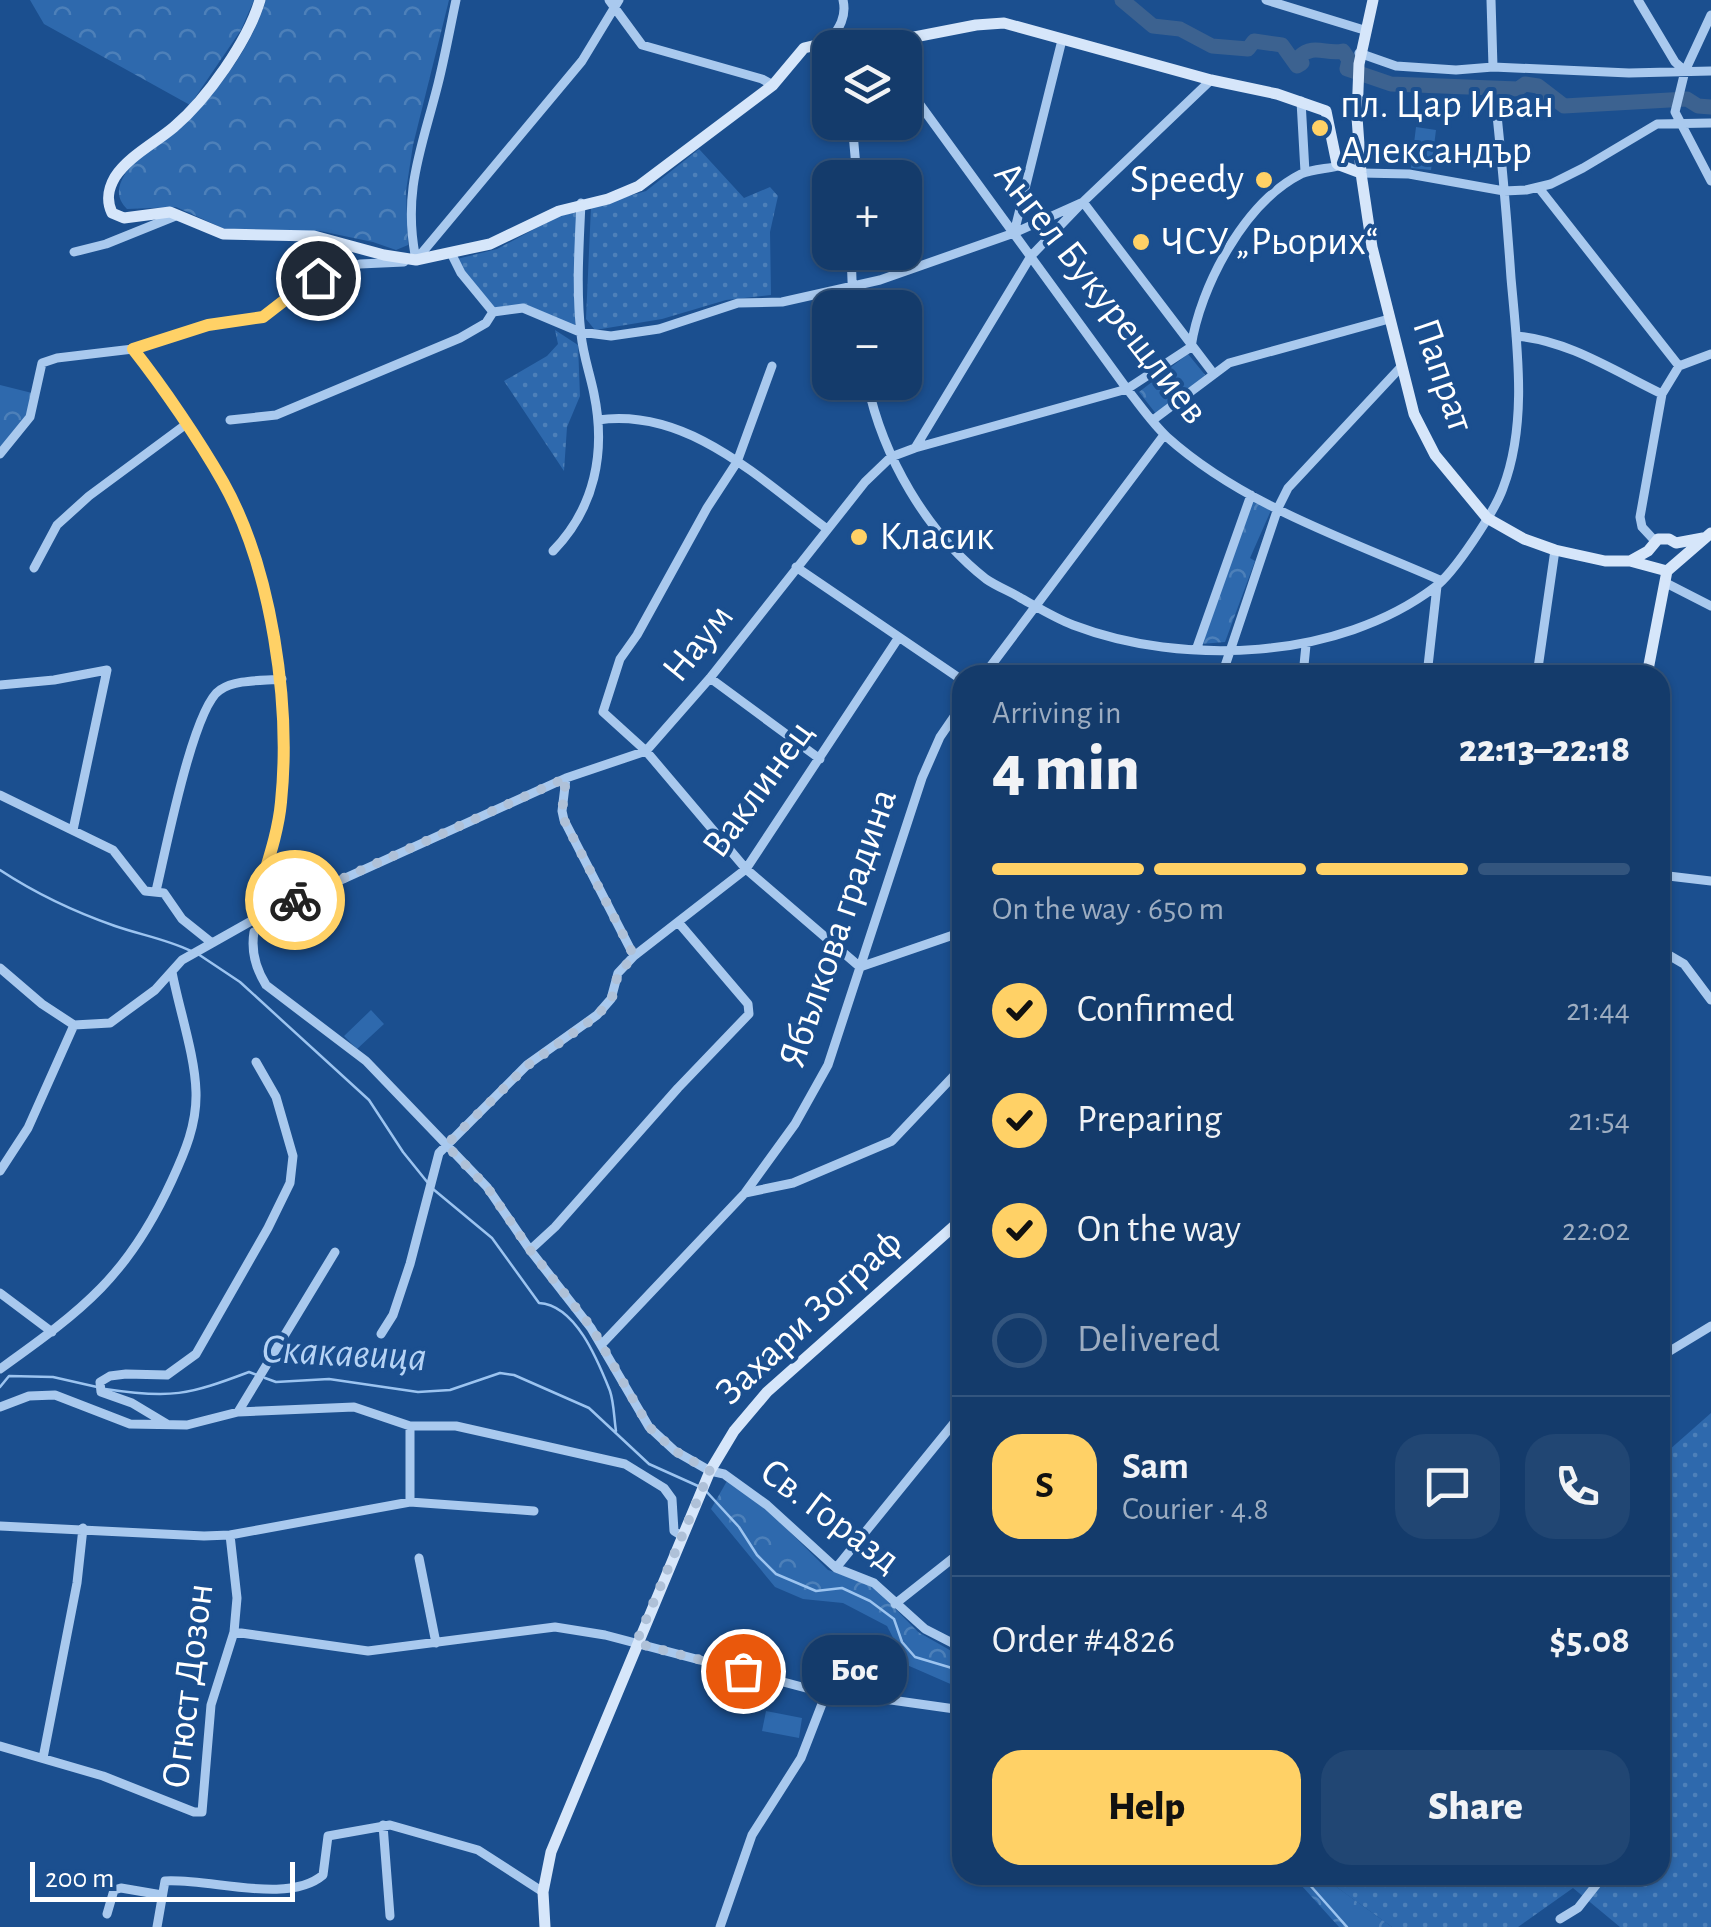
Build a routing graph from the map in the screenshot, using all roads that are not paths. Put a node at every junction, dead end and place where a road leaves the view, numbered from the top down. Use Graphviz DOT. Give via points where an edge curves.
graph roads {
  1 [pos="260,0"];
  2 [pos="456,0"];
  3 [pos="844,0"];
  4 [pos="1266,0"];
  5 [pos="1372,0"];
  6 [pos="1491,0"];
  7 [pos="1638,0"];
  8 [pos="614,3"];
  9 [pos="1711,15"];
  10 [pos="839,30"];
  11 [pos="1364,30"];
  12 [pos="922,36"];
  13 [pos="1062,40"];
  14 [pos="812,47"];
  15 [pos="1359,58"];
  16 [pos="1493,67"];
  17 [pos="1685,71"];
  18 [pos="1711,71"];
  19 [pos="1211,80"];
  20 [pos="773,85"];
  21 [pos="1301,101"];
  22 [pos="1496,105"];
  23 [pos="922,107"];
  24 [pos="1678,117"];
  25 [pos="1711,123"];
  26 [pos="1339,166"];
  27 [pos="1305,172"];
  28 [pos="1361,173"];
  29 [pos="1711,181"];
  30 [pos="1539,188"];
  31 [pos="1504,191"];
  32 [pos="1083,202"];
  33 [pos="581,203"];
  34 [pos="178,216"];
  35 [pos="1014,233"];
  36 [pos="74,252"];
  37 [pos="450,253"];
  38 [pos="1030,256"];
  39 [pos="416,260"];
  40 [pos="850,270"];
  41 [pos="850,288"];
  42 [pos="493,312"];
  43 [pos="1389,319"];
  44 [pos="580,332"];
  45 [pos="1516,336"];
  46 [pos="1191,347"];
  47 [pos="133,349"];
  48 [pos="1711,354"];
  49 [pos="772,366"];
  50 [pos="1679,366"];
  51 [pos="1400,368"];
  52 [pos="1213,373"];
  53 [pos="1127,389"];
  54 [pos="1662,394"];
  55 [pos="873,400"];
  56 [pos="230,420"];
  57 [pos="598,420"];
  58 [pos="1153,420"];
  59 [pos="185,424"];
  60 [pos="1164,434"];
  61 [pos="915,448"];
  62 [pos="0,454"];
  63 [pos="891,457"];
  64 [pos="737,462"];
  65 [pos="1252,495"];
  66 [pos="1278,508"];
  67 [pos="1488,518"];
  68 [pos="827,529"];
  69 [pos="1707,535"];
  70 [pos="1676,543"];
  71 [pos="1651,546"];
  72 [pos="1555,550"];
  73 [pos="553,551"];
  74 [pos="1680,560"];
  75 [pos="1630,561"];
  76 [pos="796,567"];
  77 [pos="1653,567"];
  78 [pos="34,568"];
  79 [pos="1666,577"];
  80 [pos="1440,584"];
  81 [pos="1711,606"];
  82 [pos="1037,607"];
  83 [pos="898,637"];
  84 [pos="1306,644"];
  85 [pos="1230,648"];
  86 [pos="1196,650"];
  87 [pos="992,665"];
  88 [pos="1225,665"];
  89 [pos="1304,665"];
  90 [pos="1428,665"];
  91 [pos="1538,665"];
  92 [pos="1649,665"];
  93 [pos="952,673"];
  94 [pos="710,678"];
  95 [pos="282,679"];
  96 [pos="0,685"];
  97 [pos="952,720"];
  98 [pos="646,752"];
  99 [pos="820,759"];
  100 [pos="566,778"];
  101 [pos="0,794"];
  102 [pos="73,830"];
  103 [pos="746,868"];
  104 [pos="1670,877"];
  105 [pos="1711,881"];
  106 [pos="156,891"];
  107 [pos="255,919"];
  108 [pos="678,922"];
  109 [pos="254,932"];
  110 [pos="952,935"];
  111 [pos="212,943"];
  112 [pos="634,956"];
  113 [pos="1670,956"];
  114 [pos="860,967"];
  115 [pos="0,968"];
  116 [pos="172,972"];
  117 [pos="1711,1000"];
  118 [pos="74,1026"];
  119 [pos="256,1062"];
  120 [pos="952,1078"];
  121 [pos="446,1145"];
  122 [pos="0,1171"];
  123 [pos="746,1193"];
  124 [pos="952,1228"];
  125 [pos="530,1250"];
  126 [pos="335,1252"];
  127 [pos="0,1293"];
  128 [pos="1711,1326"];
  129 [pos="52,1332"];
  130 [pos="381,1334"];
  131 [pos="601,1345"];
  132 [pos="1670,1351"];
  133 [pos="0,1369"];
  134 [pos="0,1408"];
  135 [pos="238,1412"];
  136 [pos="952,1425"];
  137 [pos="170,1426"];
  138 [pos="410,1426"];
  139 [pos="708,1475"];
  140 [pos="410,1502"];
  141 [pos="534,1511"];
  142 [pos="0,1526"];
  143 [pos="83,1528"];
  144 [pos="230,1535"];
  145 [pos="682,1536"];
  146 [pos="419,1558"];
  147 [pos="952,1559"];
  148 [pos="836,1568"];
  149 [pos="895,1604"];
  150 [pos="234,1632"];
  151 [pos="436,1643"];
  152 [pos="636,1643"];
  153 [pos="952,1643"];
  154 [pos="827,1690"];
  155 [pos="952,1709"];
  156 [pos="0,1746"];
  157 [pos="43,1758"];
  158 [pos="383,1825"];
  159 [pos="1596,1885"];
  160 [pos="543,1892"];
  161 [pos="162,1895"];
  162 [pos="106,1914"];
  163 [pos="390,1916"];
  164 [pos="1560,1919"];
  165 [pos="157,1927"];
  166 [pos="545,1927"];
  167 [pos="720,1927"];
  1 -- 34 [label="street" via="254,20 194,107 122,167 108,192 108,207 117,217 164,211"];
  2 -- 39 [label="street" via="416,160"];
  3 -- 10 [label="street"];
  4 -- 11 [label="street"];
  5 -- 11 [label="street, Папрат"];
  6 -- 16 [label="street"];
  7 -- 17 [label="street"];
  8 -- 20 [label="street" via="642,45"];
  8 -- 39 [label="street" via="582,60"];
  9 -- 17 [label="street"];
  11 -- 15 [label="street, Папрат"];
  12 -- 13 [label="street" via="1004,23"];
  13 -- 19 [label="street"];
  13 -- 35 [label="street"];
  14 -- 20 [label="street"];
  15 -- 16 [label="street" via="1396,66"];
  15 -- 28 [label="street, Папрат"];
  16 -- 17 [label="street"];
  17 -- 18 [label="street"];
  17 -- 24 [label="street"];
  19 -- 21 [label="street"];
  19 -- 32 [label="street"];
  20 -- 33 [label="street" via="639,186"];
  21 -- 26 [label="street" via="1328,114"];
  21 -- 27 [label="street"];
  22 -- 31 [label="street"];
  23 -- 35 [label="street, Ангел Букурещлиев"];
  24 -- 25 [label="street"];
  24 -- 29 [label="street"];
  24 -- 30 [label="street"];
  26 -- 27 [label="street"];
  26 -- 28 [label="street"];
  27 -- 46 [label="street" via="1242,228 1214,270"];
  28 -- 31 [label="street" via="1410,174"];
  28 -- 43 [label="street, Папрат"];
  30 -- 31 [label="street"];
  30 -- 50 [label="street"];
  31 -- 45 [label="street"];
  32 -- 35 [label="street"];
  32 -- 38 [label="street"];
  32 -- 46 [label="street"];
  33 -- 37 [label="street" via="498,242"];
  33 -- 44 [label="street"];
  34 -- 36 [label="street"];
  34 -- 39 [label="street" via="224,234 314,236"];
  35 -- 38 [label="street, Ангел Букурещлиев"];
  35 -- 41 [label="street"];
  37 -- 39 [label="street"];
  37 -- 42 [label="street"];
  38 -- 53 [label="street, Ангел Букурещлиев"];
  38 -- 61 [label="street"];
  39 -- 47 [label="street" via="351,267 303,286 263,317 208,325"];
  40 -- 41 [label="street"];
  41 -- 44 [label="street" via="782,302 738,302 659,329 611,336"];
  42 -- 44 [label="street" via="523,308"];
  42 -- 56 [label="street" via="486,324 460,338 276,415"];
  43 -- 51 [label="street, Папрат"];
  43 -- 52 [label="street"];
  44 -- 57 [label="street"];
  45 -- 54 [label="street" via="1564,346"];
  45 -- 67 [label="street" via="1515,435 1504,488"];
  46 -- 52 [label="street"];
  46 -- 53 [label="street, Наум"];
  47 -- 59 [label="street"];
  47 -- 62 [label="street" via="42,363 30,416"];
  48 -- 50 [label="street"];
  49 -- 64 [label="street"];
  50 -- 54 [label="street"];
  51 -- 66 [label="street" via="1288,488"];
  51 -- 67 [label="street, Папрат" via="1435,455"];
  52 -- 58 [label="street"];
  53 -- 58 [label="street, Ангел Букурещлиев"];
  53 -- 61 [label="street, Наум"];
  54 -- 71 [label="street" via="1640,517"];
  55 -- 63 [label="street"];
  57 -- 64 [label="street" via="663,426 718,446"];
  57 -- 73 [label="street" via="591,491"];
  58 -- 60 [label="street, Ангел Букурещлиев"];
  59 -- 78 [label="street" via="58,525"];
  59 -- 95 [label="street" via="241,521"];
  60 -- 65 [label="street, Ангел Букурещлиев"];
  60 -- 82 [label="street"];
  61 -- 63 [label="street, Наум"];
  63 -- 68 [label="street, Наум"];
  63 -- 82 [label="street" via="937,531 987,580"];
  64 -- 68 [label="street"];
  64 -- 98 [label="street" via="620,659 604,702 606,718"];
  65 -- 66 [label="street, Ангел Букурещлиев"];
  65 -- 86 [label="street"];
  66 -- 80 [label="street, Ангел Букурещлиев"];
  66 -- 85 [label="street"];
  67 -- 72 [label="street, Папрат"];
  67 -- 80 [label="street"];
  68 -- 76 [label="street, Наум"];
  69 -- 70 [label="street"];
  69 -- 74 [label="street"];
  70 -- 71 [label="street" via="1666,538"];
  70 -- 74 [label="street"];
  71 -- 75 [label="street"];
  71 -- 77 [label="street"];
  72 -- 75 [label="street, Папрат"];
  72 -- 91 [label="street"];
  74 -- 79 [label="street"];
  75 -- 77 [label="street, Папрат"];
  76 -- 83 [label="street"];
  76 -- 94 [label="street, Наум"];
  77 -- 79 [label="street"];
  79 -- 81 [label="street"];
  79 -- 92 [label="street"];
  80 -- 84 [label="street" via="1411,604"];
  80 -- 90 [label="street"];
  82 -- 86 [label="street" via="1122,639"];
  82 -- 87 [label="street"];
  83 -- 93 [label="street"];
  83 -- 99 [label="street, Ваклинец"];
  84 -- 85 [label="street"];
  84 -- 89 [label="street"];
  85 -- 86 [label="street"];
  85 -- 88 [label="street"];
  94 -- 98 [label="street, Наум"];
  94 -- 99 [label="street"];
  95 -- 106 [label="street" via="231,685 208,703"];
  95 -- 107 [label="street" via="281,804"];
  96 -- 102 [label="street" via="107,670"];
  97 -- 114 [label="street, Ябълкова градина" via="922,778"];
  98 -- 100 [label="street"];
  98 -- 103 [label="street"];
  99 -- 103 [label="street, Ваклинец"];
  100 -- 107 [label="street"];
  100 -- 112 [label="street" via="564,820"];
  101 -- 102 [label="street"];
  102 -- 106 [label="street" via="113,850 145,891"];
  103 -- 108 [label="street, Ваклинец"];
  103 -- 114 [label="street"];
  104 -- 105 [label="street"];
  106 -- 111 [label="street"];
  107 -- 111 [label="street"];
  108 -- 112 [label="street, Ваклинец"];
  108 -- 125 [label="street" via="748,1004 749,1014"];
  109 -- 121 [label="street, Св. Горазд" via="266,985 366,1061"];
  110 -- 114 [label="street"];
  111 -- 116 [label="street"];
  112 -- 121 [label="street, Ваклинец" via="597,1016 527,1066"];
  113 -- 117 [label="street"];
  114 -- 123 [label="street, Ябълкова градина" via="828,1065"];
  115 -- 118 [label="street"];
  116 -- 118 [label="street" via="130,1012 110,1023"];
  116 -- 129 [label="street" via="196,1091 186,1148 135,1251"];
  118 -- 122 [label="street" via="28,1128"];
  119 -- 137 [label="street" via="276,1097 293,1156 290,1183 196,1354 166,1374 110,1376 100,1387"];
  120 -- 123 [label="street" via="892,1141 793,1183"];
  121 -- 125 [label="street, Св. Горазд" via="487,1187"];
  121 -- 130 [label="street, Ваклинец"];
  123 -- 131 [label="street, Ябълкова градина"];
  124 -- 139 [label="street, Захари Зограф" via="767,1392"];
  125 -- 131 [label="street, Св. Горазд"];
  126 -- 135 [label="street"];
  127 -- 129 [label="street"];
  128 -- 132 [label="street"];
  129 -- 133 [label="street"];
  131 -- 139 [label="street, Св. Горазд" via="649,1427"];
  134 -- 137 [label="street" via="29,1396 55,1395 130,1424"];
  135 -- 137 [label="street"];
  135 -- 138 [label="street" via="354,1408"];
  136 -- 148 [label="street"];
  138 -- 140 [label="street"];
  138 -- 145 [label="street" via="456,1426 625,1464 664,1488 672,1500 674,1531"];
  139 -- 145 [label="street, Захари Зограф"];
  139 -- 148 [label="street, Св. Горазд" via="724,1474 767,1505"];
  140 -- 141 [label="street"];
  140 -- 144 [label="street"];
  142 -- 143 [label="street"];
  143 -- 144 [label="street"];
  143 -- 157 [label="street"];
  144 -- 150 [label="street, Огюст Дозон"];
  145 -- 152 [label="street, Захари Зограф"];
  146 -- 151 [label="street"];
  147 -- 149 [label="street"];
  148 -- 149 [label="street, Св. Горазд" via="874,1583"];
  149 -- 153 [label="street, Св. Горазд"];
  150 -- 151 [label="street" via="368,1651"];
  150 -- 157 [label="street, Огюст Дозон" via="212,1704 202,1812"];
  151 -- 152 [label="street" via="554,1627"];
  152 -- 154 [label="street"];
  152 -- 160 [label="street, Захари Зограф" via="551,1852"];
  154 -- 155 [label="street"];
  154 -- 167 [label="street" via="801,1758 752,1835"];
  156 -- 157 [label="street, Огюст Дозон"];
  158 -- 160 [label="street" via="478,1850"];
  158 -- 161 [label="street" via="328,1836 324,1875 300,1888 165,1881"];
  158 -- 163 [label="street"];
  159 -- 164 [label="street"];
  160 -- 166 [label="street, Захари Зограф"];
  161 -- 162 [label="street" via="114,1890"];
  161 -- 165 [label="street"];
}
